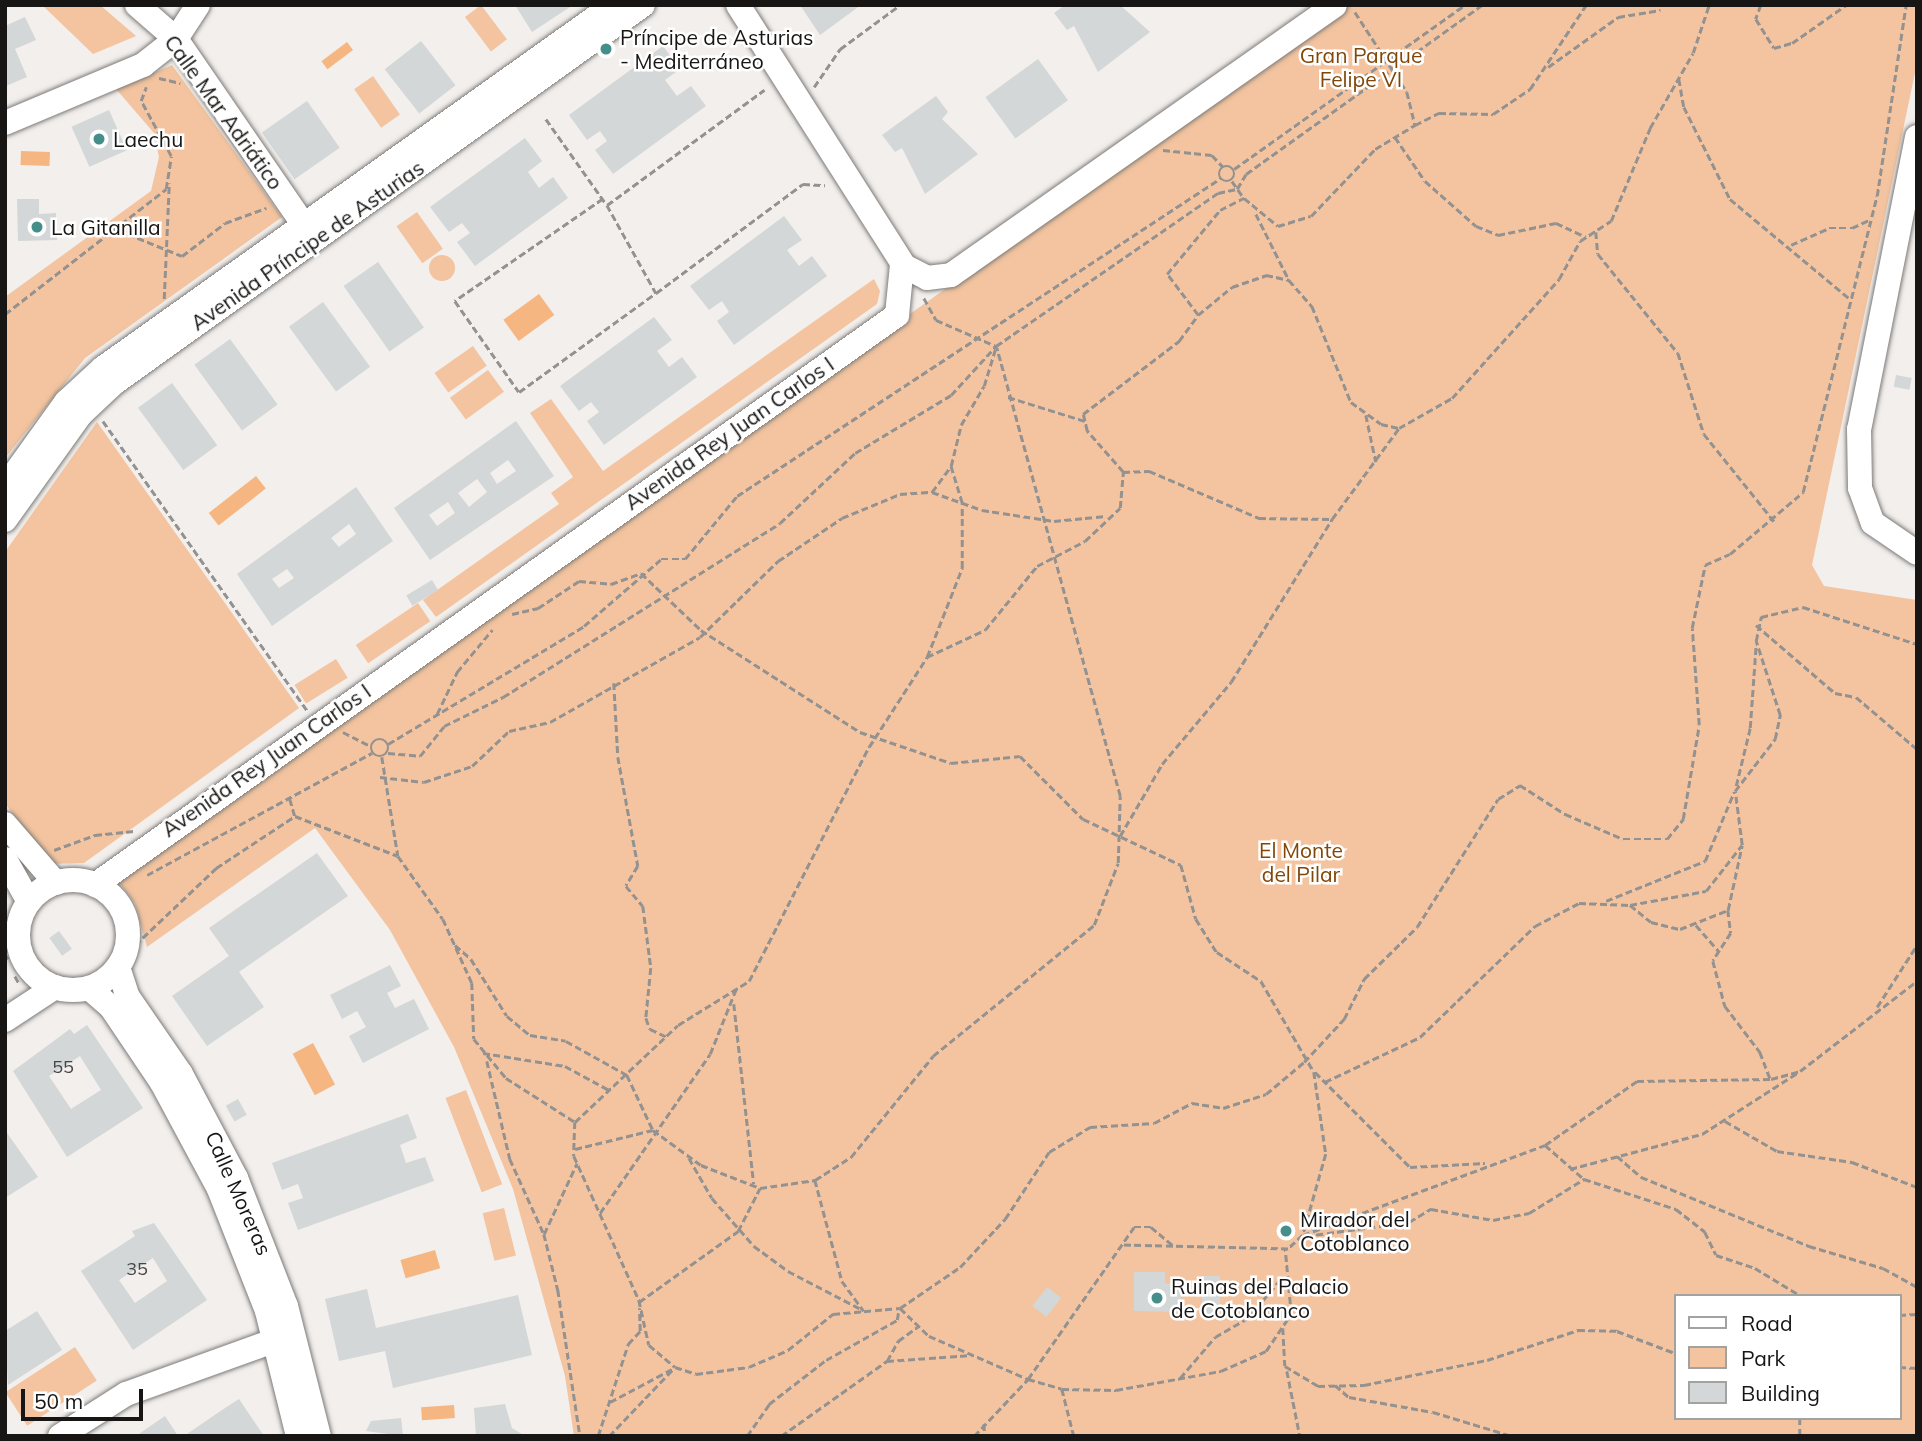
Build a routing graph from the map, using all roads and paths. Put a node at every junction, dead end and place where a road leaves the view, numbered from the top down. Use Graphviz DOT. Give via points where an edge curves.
graph roads {
  1 [pos="137,5"];
  2 [pos="198,5"];
  3 [pos="613,5"];
  4 [pos="643,5"];
  5 [pos="738,5"];
  6 [pos="900,5"];
  7 [pos="1335,5"];
  8 [pos="1350,5"];
  9 [pos="1465,5"];
  10 [pos="1482,5"];
  11 [pos="1586,5"];
  12 [pos="1654,5"];
  13 [pos="1670,5"];
  14 [pos="1709,5"];
  15 [pos="1760,5"];
  16 [pos="1846,5"];
  17 [pos="1906,5"];
  18 [pos="1660,10"];
  19 [pos="176,39"];
  20 [pos="1389,59"];
  21 [pos="1394,68"];
  22 [pos="1544,70"];
  23 [pos="1679,78"];
  24 [pos="186,86"];
  25 [pos="814,87"];
  26 [pos="764,90"];
  27 [pos="5,105"];
  28 [pos="546,119"];
  29 [pos="5,123"];
  30 [pos="1415,125"];
  31 [pos="1145,137"];
  32 [pos="1395,137"];
  33 [pos="1917,137"];
  34 [pos="1223,167"];
  35 [pos="1234,169"];
  36 [pos="1221,178"];
  37 [pos="169,180"];
  38 [pos="1232,180"];
  39 [pos="825,184"];
  40 [pos="1237,189"];
  41 [pos="1244,198"];
  42 [pos="603,200"];
  43 [pos="607,205"];
  44 [pos="273,208"];
  45 [pos="1256,214"];
  46 [pos="1869,220"];
  47 [pos="304,225"];
  48 [pos="118,230"];
  49 [pos="1595,231"];
  50 [pos="1586,237"];
  51 [pos="1791,246"];
  52 [pos="168,251"];
  53 [pos="903,265"];
  54 [pos="1289,280"];
  55 [pos="656,293"];
  56 [pos="1849,298"];
  57 [pos="926,301"];
  58 [pos="163,307"];
  59 [pos="5,314"];
  60 [pos="1198,316"];
  61 [pos="977,342"];
  62 [pos="996,346"];
  63 [pos="1008,397"];
  64 [pos="1365,412"];
  65 [pos="99,416"];
  66 [pos="1084,421"];
  67 [pos="1399,428"];
  68 [pos="1376,462"];
  69 [pos="951,466"];
  70 [pos="1123,472"];
  71 [pos="5,486"];
  72 [pos="932,492"];
  73 [pos="962,503"];
  74 [pos="1106,516"];
  75 [pos="1044,519"];
  76 [pos="1332,519"];
  77 [pos="5,520"];
  78 [pos="1774,521"];
  79 [pos="1917,553"];
  80 [pos="1054,555"];
  81 [pos="641,573"];
  82 [pos="664,594"];
  83 [pos="508,608"];
  84 [pos="511,615"];
  85 [pos="1756,625"];
  86 [pos="705,633"];
  87 [pos="1756,641"];
  88 [pos="1917,644"];
  89 [pos="926,656"];
  90 [pos="614,683"];
  91 [pos="307,711"];
  92 [pos="437,714"];
  93 [pos="332,732"];
  94 [pos="875,737"];
  95 [pos="388,744"];
  96 [pos="371,746"];
  97 [pos="1917,749"];
  98 [pos="372,753"];
  99 [pos="388,753"];
  100 [pos="382,757"];
  101 [pos="380,776"];
  102 [pos="1735,791"];
  103 [pos="290,799"];
  104 [pos="295,816"];
  105 [pos="5,824"];
  106 [pos="134,831"];
  107 [pos="1120,836"];
  108 [pos="1742,845"];
  109 [pos="46,854"];
  110 [pos="398,856"];
  111 [pos="5,859"];
  112 [pos="143,876"];
  113 [pos="56,883"];
  114 [pos="95,886"];
  115 [pos="1605,901"];
  116 [pos="29,902"];
  117 [pos="1630,905"];
  118 [pos="1728,910"];
  119 [pos="1696,925"];
  120 [pos="454,944"];
  121 [pos="135,945"];
  122 [pos="1917,945"];
  123 [pos="1719,951"];
  124 [pos="13,952"];
  125 [pos="5,954"];
  126 [pos="118,967"];
  127 [pos="1917,981"];
  128 [pos="55,987"];
  129 [pos="89,988"];
  130 [pos="736,989"];
  131 [pos="733,1000"];
  132 [pos="1875,1010"];
  133 [pos="5,1020"];
  134 [pos="667,1037"];
  135 [pos="480,1053"];
  136 [pos="487,1059"];
  137 [pos="1304,1062"];
  138 [pos="1800,1071"];
  139 [pos="1314,1072"];
  140 [pos="627,1075"];
  141 [pos="1771,1079"];
  142 [pos="1325,1083"];
  143 [pos="609,1090"];
  144 [pos="1725,1121"];
  145 [pos="575,1122"];
  146 [pos="653,1130"];
  147 [pos="1545,1145"];
  148 [pos="575,1149"];
  149 [pos="1617,1156"];
  150 [pos="688,1158"];
  151 [pos="577,1163"];
  152 [pos="1488,1163"];
  153 [pos="1570,1169"];
  154 [pos="1584,1179"];
  155 [pos="815,1180"];
  156 [pos="754,1184"];
  157 [pos="1917,1187"];
  158 [pos="760,1188"];
  159 [pos="600,1213"];
  160 [pos="739,1228"];
  161 [pos="544,1234"];
  162 [pos="1303,1236"];
  163 [pos="1121,1245"];
  164 [pos="1174,1245"];
  165 [pos="1285,1249"];
  166 [pos="1283,1276"];
  167 [pos="1917,1287"];
  168 [pos="1798,1294"];
  169 [pos="639,1300"];
  170 [pos="900,1308"];
  171 [pos="864,1311"];
  172 [pos="917,1327"];
  173 [pos="1283,1328"];
  174 [pos="276,1340"];
  175 [pos="1674,1353"];
  176 [pos="975,1354"];
  177 [pos="887,1361"];
  178 [pos="1284,1366"];
  179 [pos="675,1367"];
  180 [pos="1180,1378"];
  181 [pos="1028,1380"];
  182 [pos="1335,1385"];
  183 [pos="1062,1389"];
  184 [pos="610,1402"];
  185 [pos="984,1424"];
  186 [pos="60,1436"];
  187 [pos="298,1436"];
  188 [pos="319,1436"];
  189 [pos="580,1436"];
  190 [pos="598,1436"];
  191 [pos="609,1436"];
  192 [pos="747,1436"];
  193 [pos="781,1436"];
  194 [pos="974,1436"];
  195 [pos="985,1436"];
  196 [pos="1074,1436"];
  197 [pos="1300,1436"];
  198 [pos="1512,1436"];
  199 [pos="1601,1436"];
  200 [pos="1625,1436"];
  1 -- 19 [label="street, Calle Mar Adriático"];
  2 -- 19 [label="street"];
  3 -- 47 [label="street, Avenida Príncipe de Asturias"];
  4 -- 77 [label="street, Avenida Príncipe de Asturias" via="114,383 81,414"];
  5 -- 53 [label="street"];
  6 -- 25 [label="path" via="840,49"];
  7 -- 31 [label="street"];
  8 -- 20 [label="path"];
  9 -- 20 [label="path"];
  10 -- 21 [label="path"];
  11 -- 22 [label="path"];
  12 -- 18 [label="path"];
  13 -- 18 [label="path"];
  14 -- 23 [label="path"];
  15 -- 16 [label="path" via="1756,19 1774,48 1792,43"];
  17 -- 46 [label="path"];
  18 -- 22 [label="path" via="1618,17"];
  19 -- 27 [label="street"];
  19 -- 29 [label="street" via="143,65"];
  19 -- 47 [label="street, Calle Mar Adriático"];
  20 -- 21 [label="path"];
  20 -- 35 [label="path"];
  21 -- 30 [label="path"];
  21 -- 40 [label="path" via="1246,174"];
  22 -- 30 [label="path" via="1493,114 1438,113"];
  23 -- 49 [label="path" via="1611,221"];
  23 -- 51 [label="path" via="1684,107 1730,199"];
  24 -- 37 [label="path" via="156,78 141,101 171,156"];
  26 -- 43 [label="path"];
  28 -- 42 [label="path"];
  30 -- 32 [label="path"];
  31 -- 34 [label="path" via="1171,153 1212,155"];
  31 -- 53 [label="street" via="951,275 927,278"];
  32 -- 45 [label="path" via="1375,149 1311,216 1278,226"];
  32 -- 50 [label="path" via="1425,181 1476,226 1498,235 1556,223"];
  33 -- 79 [label="street" via="1859,429 1860,488 1873,523"];
  34 -- 35 [label="path"];
  34 -- 36 [label="path"];
  35 -- 38 [label="path"];
  36 -- 38 [label="path"];
  36 -- 61 [label="path"];
  37 -- 48 [label="path"];
  37 -- 52 [label="path"];
  38 -- 40 [label="path"];
  39 -- 55 [label="path" via="803,184"];
  40 -- 41 [label="path"];
  40 -- 62 [label="path" via="1218,193"];
  41 -- 45 [label="path"];
  41 -- 60 [label="path" via="1220,210 1167,274"];
  42 -- 43 [label="path"];
  42 -- 55 [label="path" via="455,301 519,392"];
  43 -- 55 [label="path"];
  44 -- 52 [label="path" via="225,223 191,253"];
  45 -- 54 [label="path"];
  46 -- 51 [label="path" via="1852,228 1829,228"];
  46 -- 56 [label="path"];
  47 -- 71 [label="street, Avenida Príncipe de Asturias" via="103,368 66,402"];
  48 -- 52 [label="path"];
  48 -- 59 [label="path"];
  49 -- 50 [label="path"];
  49 -- 78 [label="path" via="1598,254 1678,353 1704,434"];
  50 -- 67 [label="path" via="1559,279 1452,398"];
  51 -- 56 [label="path"];
  52 -- 58 [label="path"];
  53 -- 114 [label="street, Avenida Rey Juan Carlos I" via="897,315"];
  54 -- 60 [label="path" via="1266,275 1232,287"];
  54 -- 64 [label="path" via="1312,306 1352,402"];
  56 -- 78 [label="path" via="1803,492"];
  57 -- 61 [label="path" via="936,320"];
  60 -- 66 [label="path" via="1179,341 1130,373 1083,414"];
  61 -- 62 [label="path"];
  61 -- 81 [label="path" via="737,496 685,558 662,558"];
  62 -- 63 [label="path"];
  62 -- 69 [label="path" via="984,386 961,425"];
  62 -- 82 [label="path" via="951,396 855,453 780,523"];
  63 -- 66 [label="path"];
  63 -- 75 [label="path"];
  64 -- 67 [label="path"];
  64 -- 68 [label="path"];
  65 -- 91 [label="path"];
  66 -- 70 [label="path"];
  67 -- 68 [label="path"];
  68 -- 76 [label="path"];
  69 -- 72 [label="path"];
  69 -- 73 [label="path"];
  70 -- 74 [label="path" via="1120,508"];
  70 -- 76 [label="path" via="1149,471 1259,518"];
  72 -- 73 [label="path"];
  72 -- 86 [label="path" via="900,494 842,518 778,561"];
  73 -- 75 [label="path"];
  73 -- 89 [label="path" via="962,568"];
  74 -- 75 [label="path"];
  74 -- 80 [label="path" via="1085,541"];
  75 -- 80 [label="path"];
  76 -- 107 [label="path" via="1231,682 1162,764"];
  78 -- 137 [label="path" via="1705,565 1692,628 1699,724 1683,819 1667,839 1623,839 1564,814 1520,785 1498,799 1417,927 1364,978 1344,1018"];
  80 -- 89 [label="path" via="1037,566 985,630"];
  80 -- 107 [label="path" via="1121,796"];
  81 -- 82 [label="path"];
  81 -- 84 [label="path" via="611,584 579,580 538,608"];
  81 -- 92 [label="path" via="584,626"];
  82 -- 86 [label="path"];
  82 -- 99 [label="path" via="503,697 444,726 420,756"];
  83 -- 84 [label="path"];
  84 -- 92 [label="path" via="457,672"];
  85 -- 87 [label="path"];
  85 -- 88 [label="path" via="1761,617 1803,607"];
  85 -- 97 [label="path" via="1835,693 1856,697"];
  86 -- 90 [label="path"];
  86 -- 94 [label="path"];
  87 -- 102 [label="path" via="1750,728"];
  87 -- 102 [label="path" via="1780,715 1775,739"];
  89 -- 94 [label="path"];
  90 -- 101 [label="path" via="550,722 509,731 472,766 424,782"];
  90 -- 134 [label="path" via="618,757 638,866 626,886 643,906 651,968 646,1018 650,1029"];
  92 -- 95 [label="path"];
  93 -- 96 [label="path"];
  94 -- 107 [label="path" via="951,763 1020,756 1083,819"];
  94 -- 130 [label="path" via="749,981"];
  95 -- 96 [label="path" via="380,739"];
  95 -- 99 [label="path"];
  96 -- 98 [label="path"];
  98 -- 100 [label="path"];
  98 -- 103 [label="path"];
  99 -- 100 [label="path"];
  100 -- 101 [label="path"];
  101 -- 110 [label="path"];
  102 -- 108 [label="path"];
  102 -- 115 [label="path" via="1705,861"];
  103 -- 104 [label="path"];
  103 -- 112 [label="path" via="167,869"];
  104 -- 110 [label="path"];
  104 -- 121 [label="path" via="216,868"];
  105 -- 113 [label="street"];
  106 -- 109 [label="path" via="94,835"];
  107 -- 137 [label="path" via="1181,865 1196,919 1217,952 1261,981"];
  107 -- 155 [label="path" via="1118,863 1094,925 933,1056 851,1157"];
  108 -- 117 [label="path" via="1706,891"];
  108 -- 118 [label="path"];
  110 -- 120 [label="path"];
  111 -- 116 [label="street"];
  113 -- 114 [label="street"];
  113 -- 116 [label="street"];
  114 -- 126 [label="street" via="126,921"];
  115 -- 117 [label="path"];
  115 -- 142 [label="path" via="1579,903 1535,926 1420,1037"];
  116 -- 124 [label="street"];
  117 -- 119 [label="path" via="1651,922 1680,929"];
  118 -- 119 [label="path"];
  118 -- 123 [label="path" via="1731,933"];
  119 -- 123 [label="path"];
  120 -- 135 [label="path" via="472,983"];
  120 -- 140 [label="path" via="471,959 507,1016 530,1035 566,1041"];
  122 -- 132 [label="path"];
  123 -- 141 [label="path" via="1713,961 1725,1006 1760,1052"];
  124 -- 125 [label="path"];
  124 -- 128 [label="street"];
  126 -- 129 [label="street"];
  126 -- 188 [label="street, Calle Moreras" via="128,997 181,1073 236,1178 286,1306"];
  127 -- 132 [label="path"];
  128 -- 129 [label="street"];
  128 -- 133 [label="street"];
  129 -- 174 [label="street, Calle Moreras" via="111,1007 162,1083 253,1269"];
  130 -- 131 [label="path"];
  130 -- 134 [label="path"];
  131 -- 146 [label="path" via="710,1054"];
  131 -- 156 [label="path"];
  132 -- 138 [label="path"];
  134 -- 140 [label="path"];
  135 -- 136 [label="path"];
  135 -- 143 [label="path" via="565,1066"];
  136 -- 145 [label="path"];
  136 -- 161 [label="path" via="510,1159"];
  137 -- 139 [label="path"];
  137 -- 170 [label="path" via="1266,1094 1223,1108 1192,1103 1154,1123 1090,1127 1049,1152 1005,1219 960,1267"];
  138 -- 141 [label="path"];
  138 -- 144 [label="path"];
  139 -- 142 [label="path"];
  139 -- 162 [label="path" via="1326,1154"];
  140 -- 143 [label="path"];
  140 -- 146 [label="path"];
  141 -- 147 [label="path" via="1637,1081"];
  142 -- 152 [label="path" via="1410,1167"];
  143 -- 145 [label="path"];
  144 -- 149 [label="path"];
  144 -- 157 [label="path" via="1777,1150 1852,1162"];
  145 -- 148 [label="path"];
  146 -- 148 [label="path"];
  146 -- 150 [label="path"];
  146 -- 159 [label="path" via="637,1165"];
  147 -- 152 [label="path"];
  147 -- 153 [label="path"];
  148 -- 151 [label="path"];
  149 -- 153 [label="path"];
  149 -- 167 [label="path" via="1641,1177 1809,1246 1883,1268"];
  150 -- 156 [label="path"];
  150 -- 160 [label="path"];
  151 -- 159 [label="path"];
  151 -- 161 [label="path"];
  152 -- 162 [label="path"];
  153 -- 154 [label="path"];
  154 -- 162 [label="path" via="1529,1213 1493,1220 1431,1209 1409,1222 1324,1238"];
  154 -- 168 [label="path" via="1676,1209 1705,1233 1716,1255 1755,1268"];
  155 -- 158 [label="path"];
  155 -- 171 [label="path" via="842,1281"];
  156 -- 158 [label="path"];
  158 -- 160 [label="path"];
  159 -- 169 [label="path"];
  160 -- 169 [label="path" via="718,1250"];
  160 -- 171 [label="path" via="788,1271"];
  161 -- 189 [label="path" via="566,1325"];
  162 -- 165 [label="path"];
  163 -- 164 [label="path"];
  163 -- 164 [label="path" via="1134,1227 1151,1227"];
  163 -- 181 [label="path"];
  164 -- 165 [label="path"];
  165 -- 166 [label="path"];
  166 -- 173 [label="path" via="1291,1292"];
  166 -- 180 [label="path" via="1249,1317 1215,1337"];
  169 -- 179 [label="path" via="649,1345"];
  169 -- 184 [label="path" via="640,1331 628,1344"];
  170 -- 171 [label="path"];
  170 -- 172 [label="path"];
  170 -- 192 [label="path" via="886,1327 826,1360 769,1404"];
  171 -- 179 [label="path" via="833,1314 788,1350 749,1367 696,1374"];
  172 -- 176 [label="path"];
  172 -- 177 [label="path" via="898,1341"];
  173 -- 178 [label="path"];
  173 -- 180 [label="path" via="1266,1351 1221,1371"];
  174 -- 186 [label="street" via="126,1394"];
  174 -- 187 [label="street, Calle Moreras"];
  175 -- 182 [label="path" via="1617,1331 1578,1331 1488,1360"];
  176 -- 177 [label="path"];
  176 -- 181 [label="path"];
  177 -- 193 [label="path"];
  178 -- 182 [label="path" via="1318,1386"];
  178 -- 197 [label="path"];
  179 -- 184 [label="path"];
  179 -- 191 [label="path"];
  180 -- 183 [label="path" via="1116,1390"];
  181 -- 183 [label="path"];
  181 -- 185 [label="path"];
  182 -- 198 [label="path" via="1349,1397"];
  183 -- 196 [label="path"];
  184 -- 190 [label="path"];
  185 -- 194 [label="path"];
  185 -- 195 [label="path"];
  199 -- 200 [label="path"];
}
